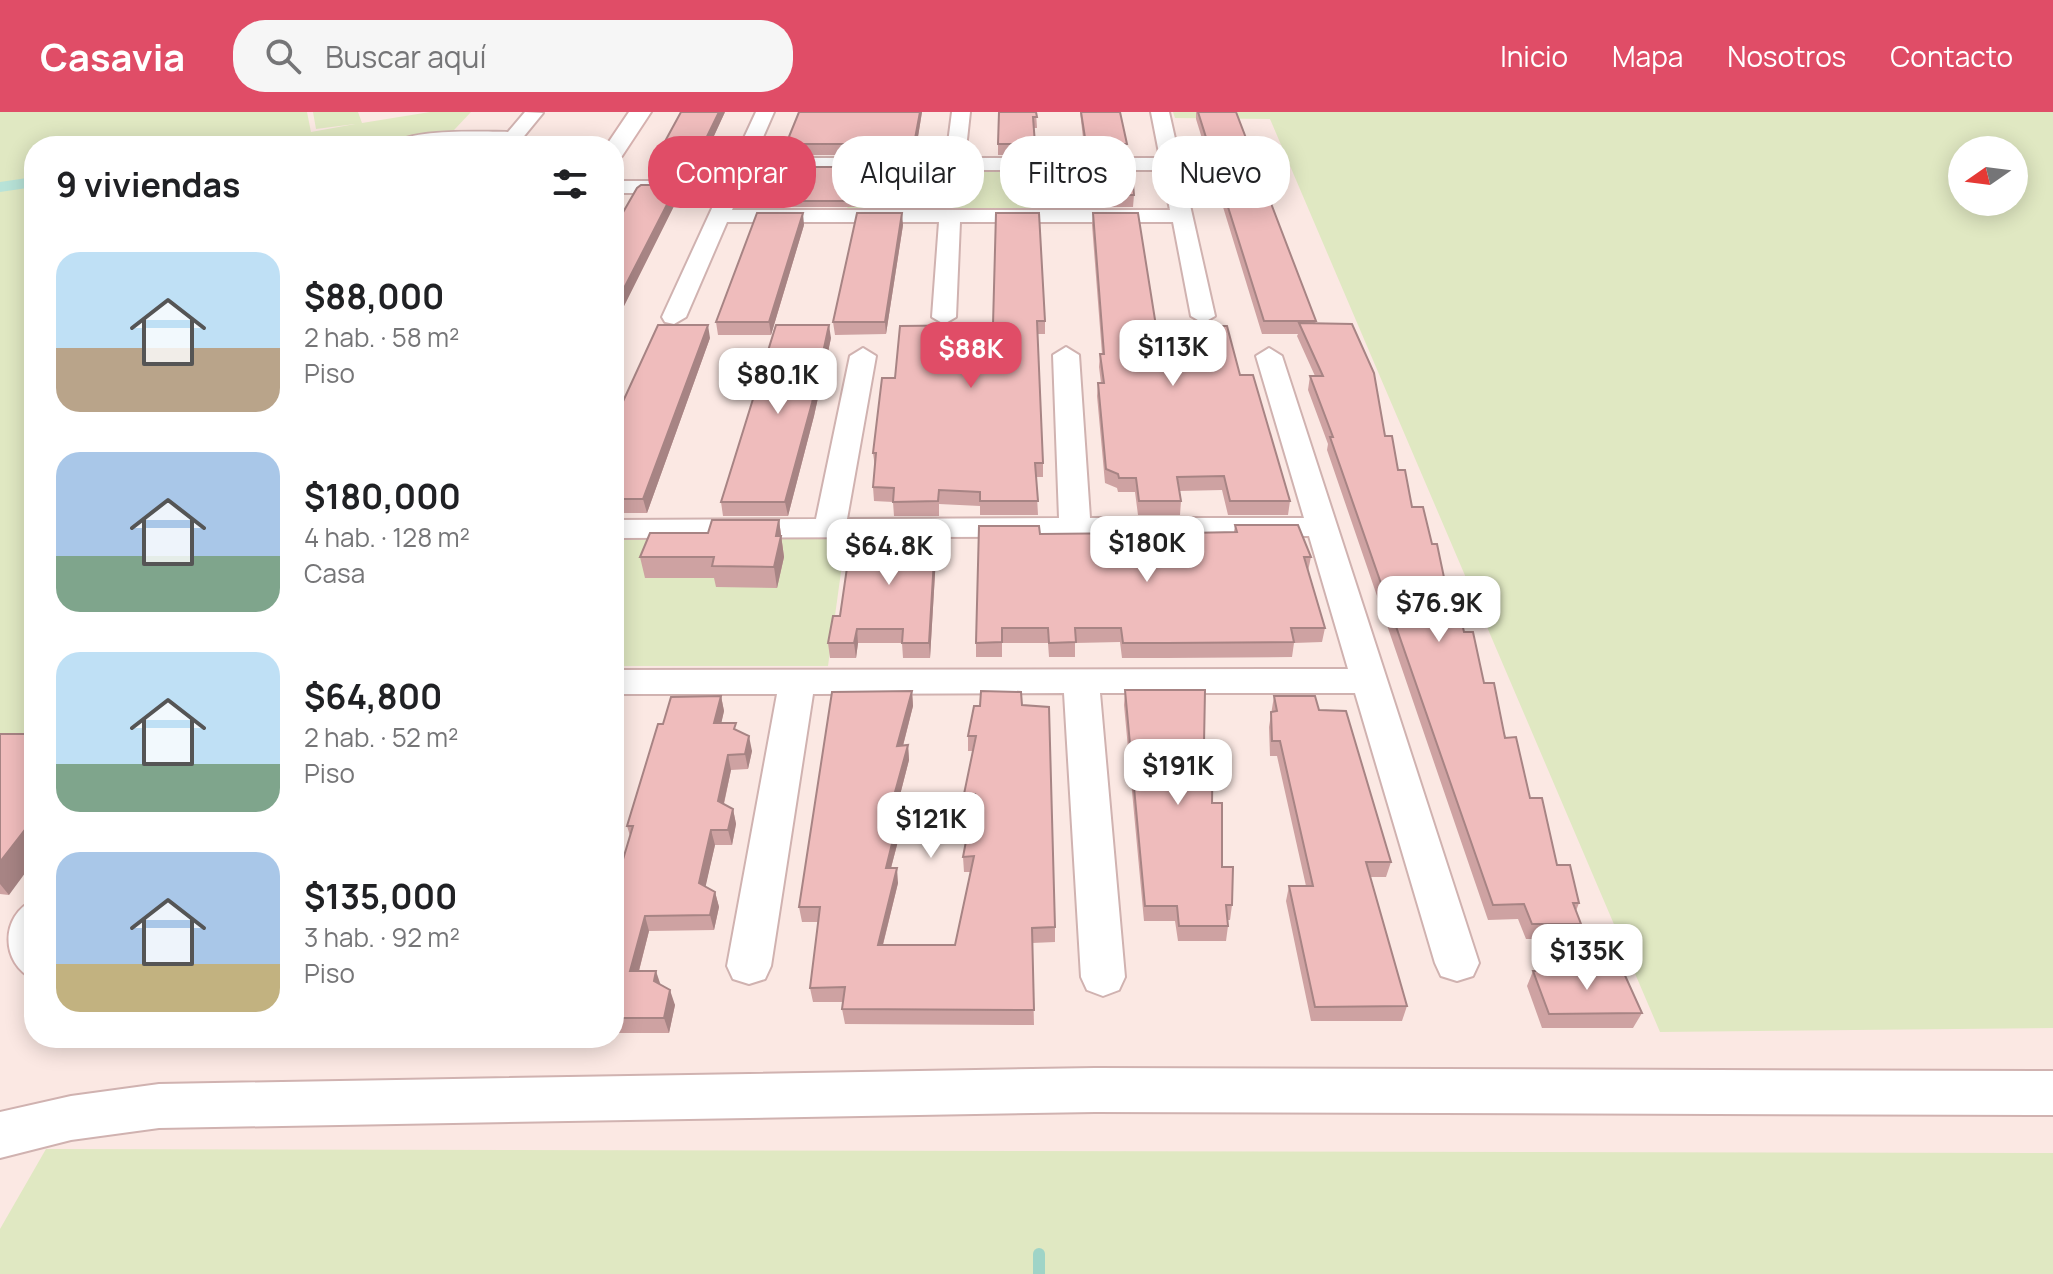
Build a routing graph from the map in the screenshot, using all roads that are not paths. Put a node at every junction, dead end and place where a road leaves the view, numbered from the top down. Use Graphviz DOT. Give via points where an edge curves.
graph roads {
  1 [pos="640,112"];
  2 [pos="765,112"];
  3 [pos="961,112"];
  4 [pos="1160,112"];
  5 [pos="534,113"];
  6 [pos="515,136"];
  7 [pos="624,136"];
  8 [pos="754,136"];
  9 [pos="958,136"];
  10 [pos="1165,136"];
  11 [pos="984,164"];
  12 [pos="1152,164"];
  13 [pos="624,187"];
  14 [pos="648,188"];
  15 [pos="648,193"];
  16 [pos="624,194"];
  17 [pos="722,208"];
  18 [pos="1180,208"];
  19 [pos="719,216"];
  20 [pos="950,216"];
  21 [pos="1182,216"];
  22 [pos="1203,316"];
  23 [pos="674,317"];
  24 [pos="944,317"];
  25 [pos="1066,355"];
  26 [pos="863,356"];
  27 [pos="1269,356"];
  28 [pos="1323,527"];
  29 [pos="830,528"];
  30 [pos="1075,528"];
  31 [pos="624,529"];
  32 [pos="797,681"];
  33 [pos="1081,681"];
  34 [pos="1370,681"];
  35 [pos="624,682"];
  36 [pos="1457,963"];
  37 [pos="749,966"];
  38 [pos="1103,977"];
  39 [pos="2053,1093"];
  40 [pos="0,1135"];
  1 -- 7 [label="street"];
  2 -- 8 [label="street"];
  3 -- 9 [label="street"];
  4 -- 10 [label="street"];
  5 -- 6 [label="street"];
  11 -- 12 [label="street"];
  13 -- 14 [label="street"];
  15 -- 16 [label="street"];
  17 -- 19 [label="street"];
  18 -- 21 [label="street"];
  19 -- 20 [label="street"];
  19 -- 23 [label="street"];
  20 -- 21 [label="street"];
  20 -- 24 [label="street"];
  21 -- 22 [label="street"];
  25 -- 30 [label="street"];
  26 -- 29 [label="street"];
  27 -- 28 [label="street"];
  28 -- 30 [label="street"];
  28 -- 34 [label="street"];
  29 -- 30 [label="street"];
  29 -- 31 [label="street"];
  32 -- 33 [label="street"];
  32 -- 35 [label="street"];
  32 -- 37 [label="street"];
  33 -- 34 [label="street"];
  33 -- 38 [label="street"];
  34 -- 36 [label="street"];
  39 -- 40 [label="street" via="1095,1090 175,1105 71,1118"];
}
